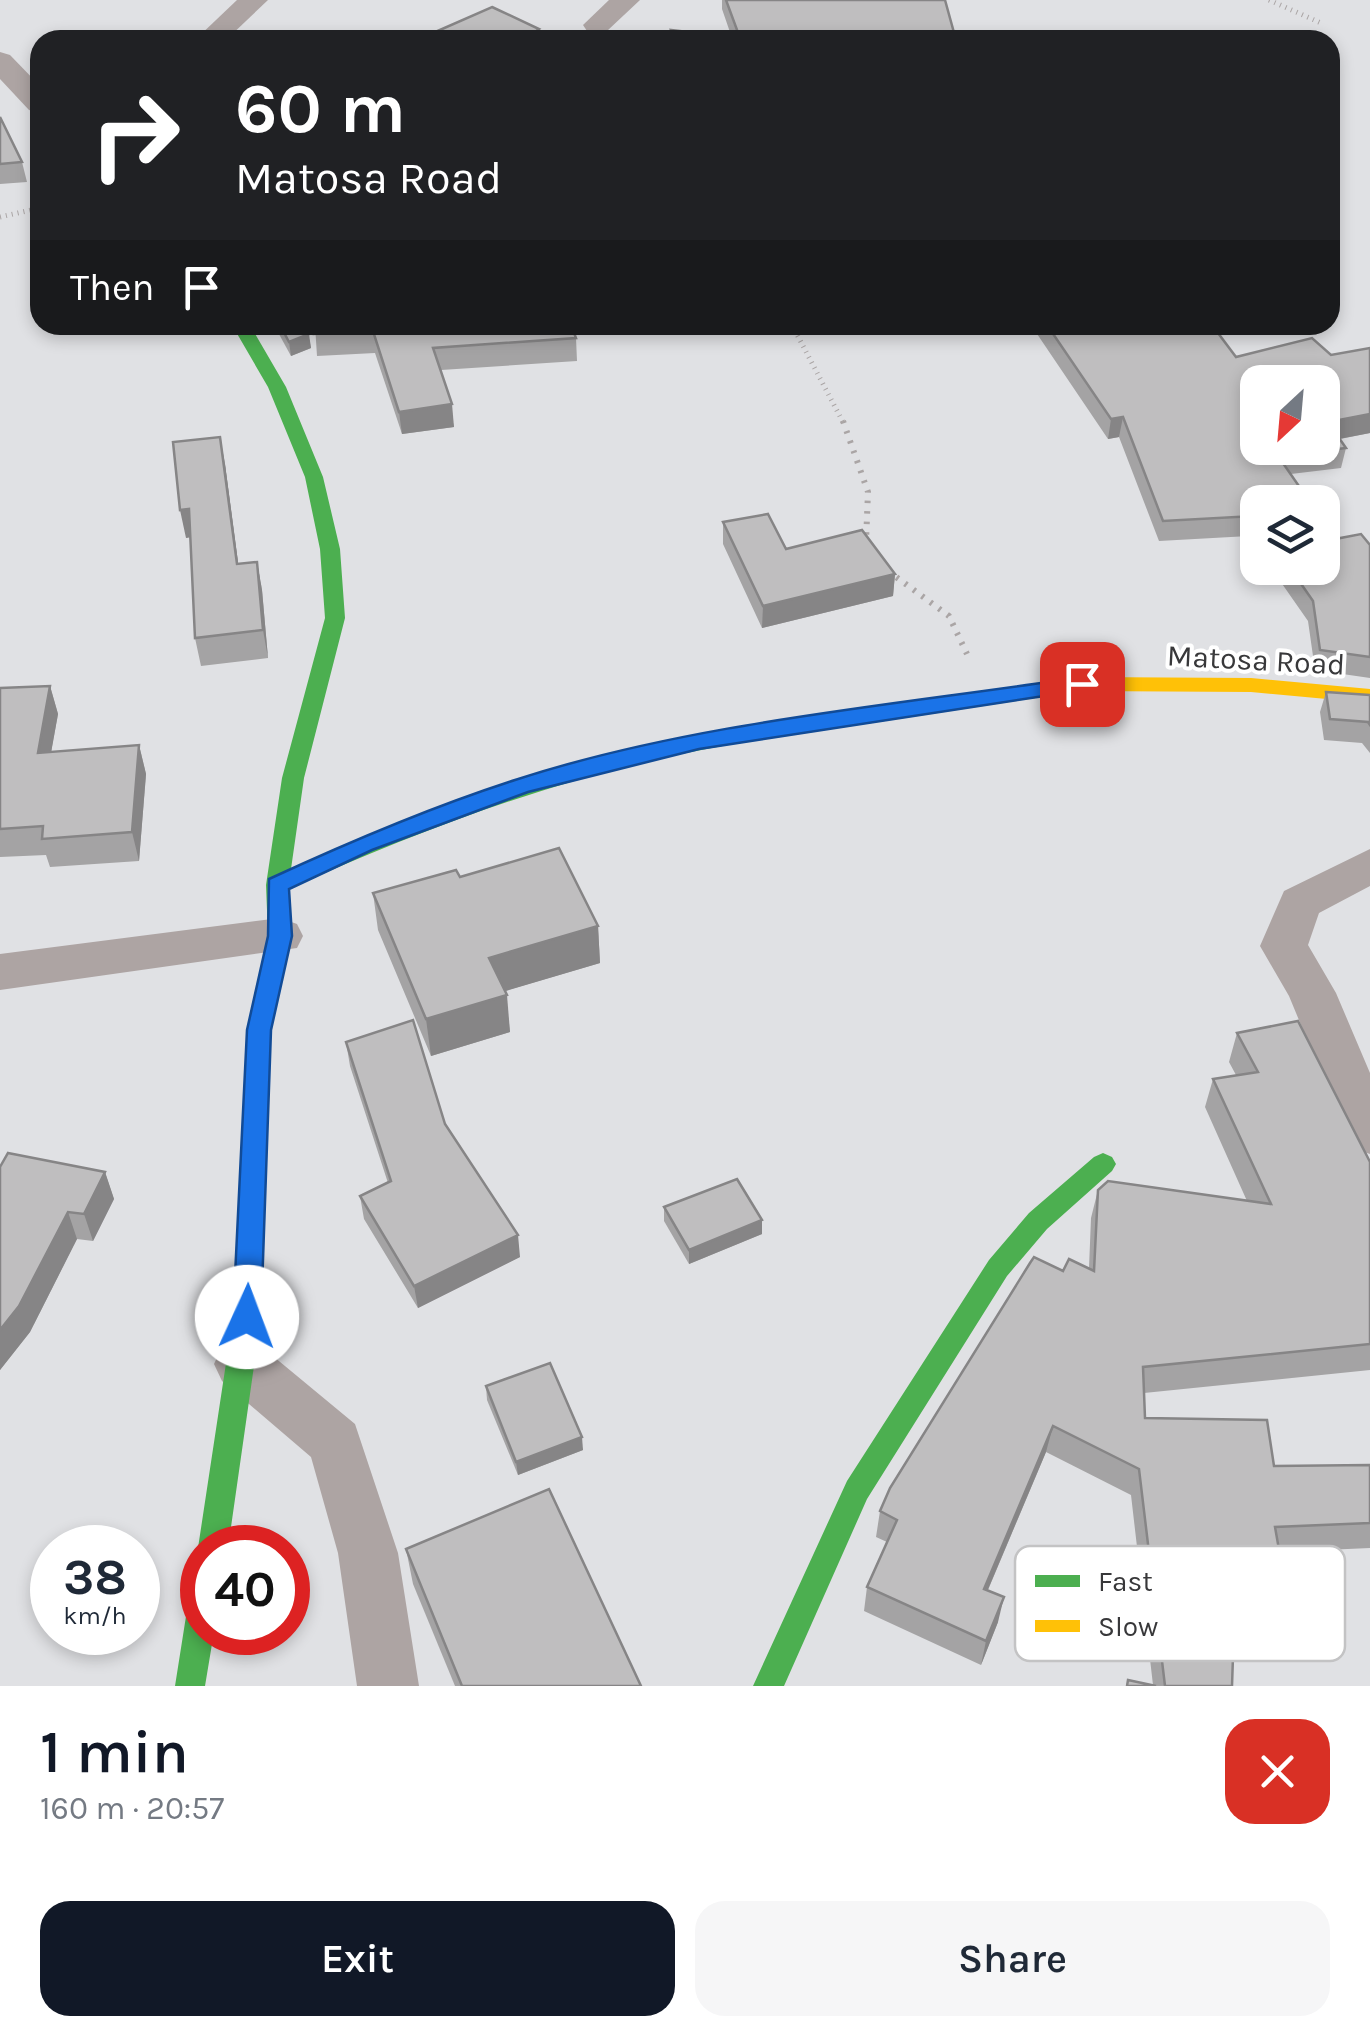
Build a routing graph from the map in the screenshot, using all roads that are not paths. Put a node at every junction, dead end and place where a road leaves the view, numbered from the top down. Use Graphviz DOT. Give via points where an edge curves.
graph roads {
  1 [pos="254,0"];
  2 [pos="626,0"];
  3 [pos="598,25"];
  4 [pos="220,30"];
  5 [pos="0,61"];
  6 [pos="30,93"];
  7 [pos="247,335"];
  8 [pos="1370,696"];
  9 [pos="1370,866"];
  10 [pos="277,885"];
  11 [pos="280,936"];
  12 [pos="0,972"];
  13 [pos="1370,1133"];
  14 [pos="1103,1164"];
  15 [pos="242,1364"];
  16 [pos="216,1525"];
  17 [pos="195,1655"];
  18 [pos="190,1686"];
  19 [pos="388,1686"];
  20 [pos="768,1686"];
  1 -- 4 [label="street"];
  2 -- 3 [label="street"];
  5 -- 6 [label="street"];
  7 -- 10 [label="street" via="277,387 314,477 330,549 335,618 292,778 292,815"];
  8 -- 10 [label="street, Matosa Road" via="1251,684 1082,684 699,742 523,785 364,844"];
  9 -- 13 [label="street" via="1300,903 1284,946 1312,993"];
  10 -- 11 [label="street"];
  11 -- 12 [label="street"];
  11 -- 15 [label="street" via="259,1030"];
  14 -- 20 [label="street" via="1038,1220 998,1268 857,1490"];
  15 -- 16 [label="street"];
  15 -- 19 [label="street" via="335,1442 368,1553"];
  17 -- 18 [label="street"];
}
